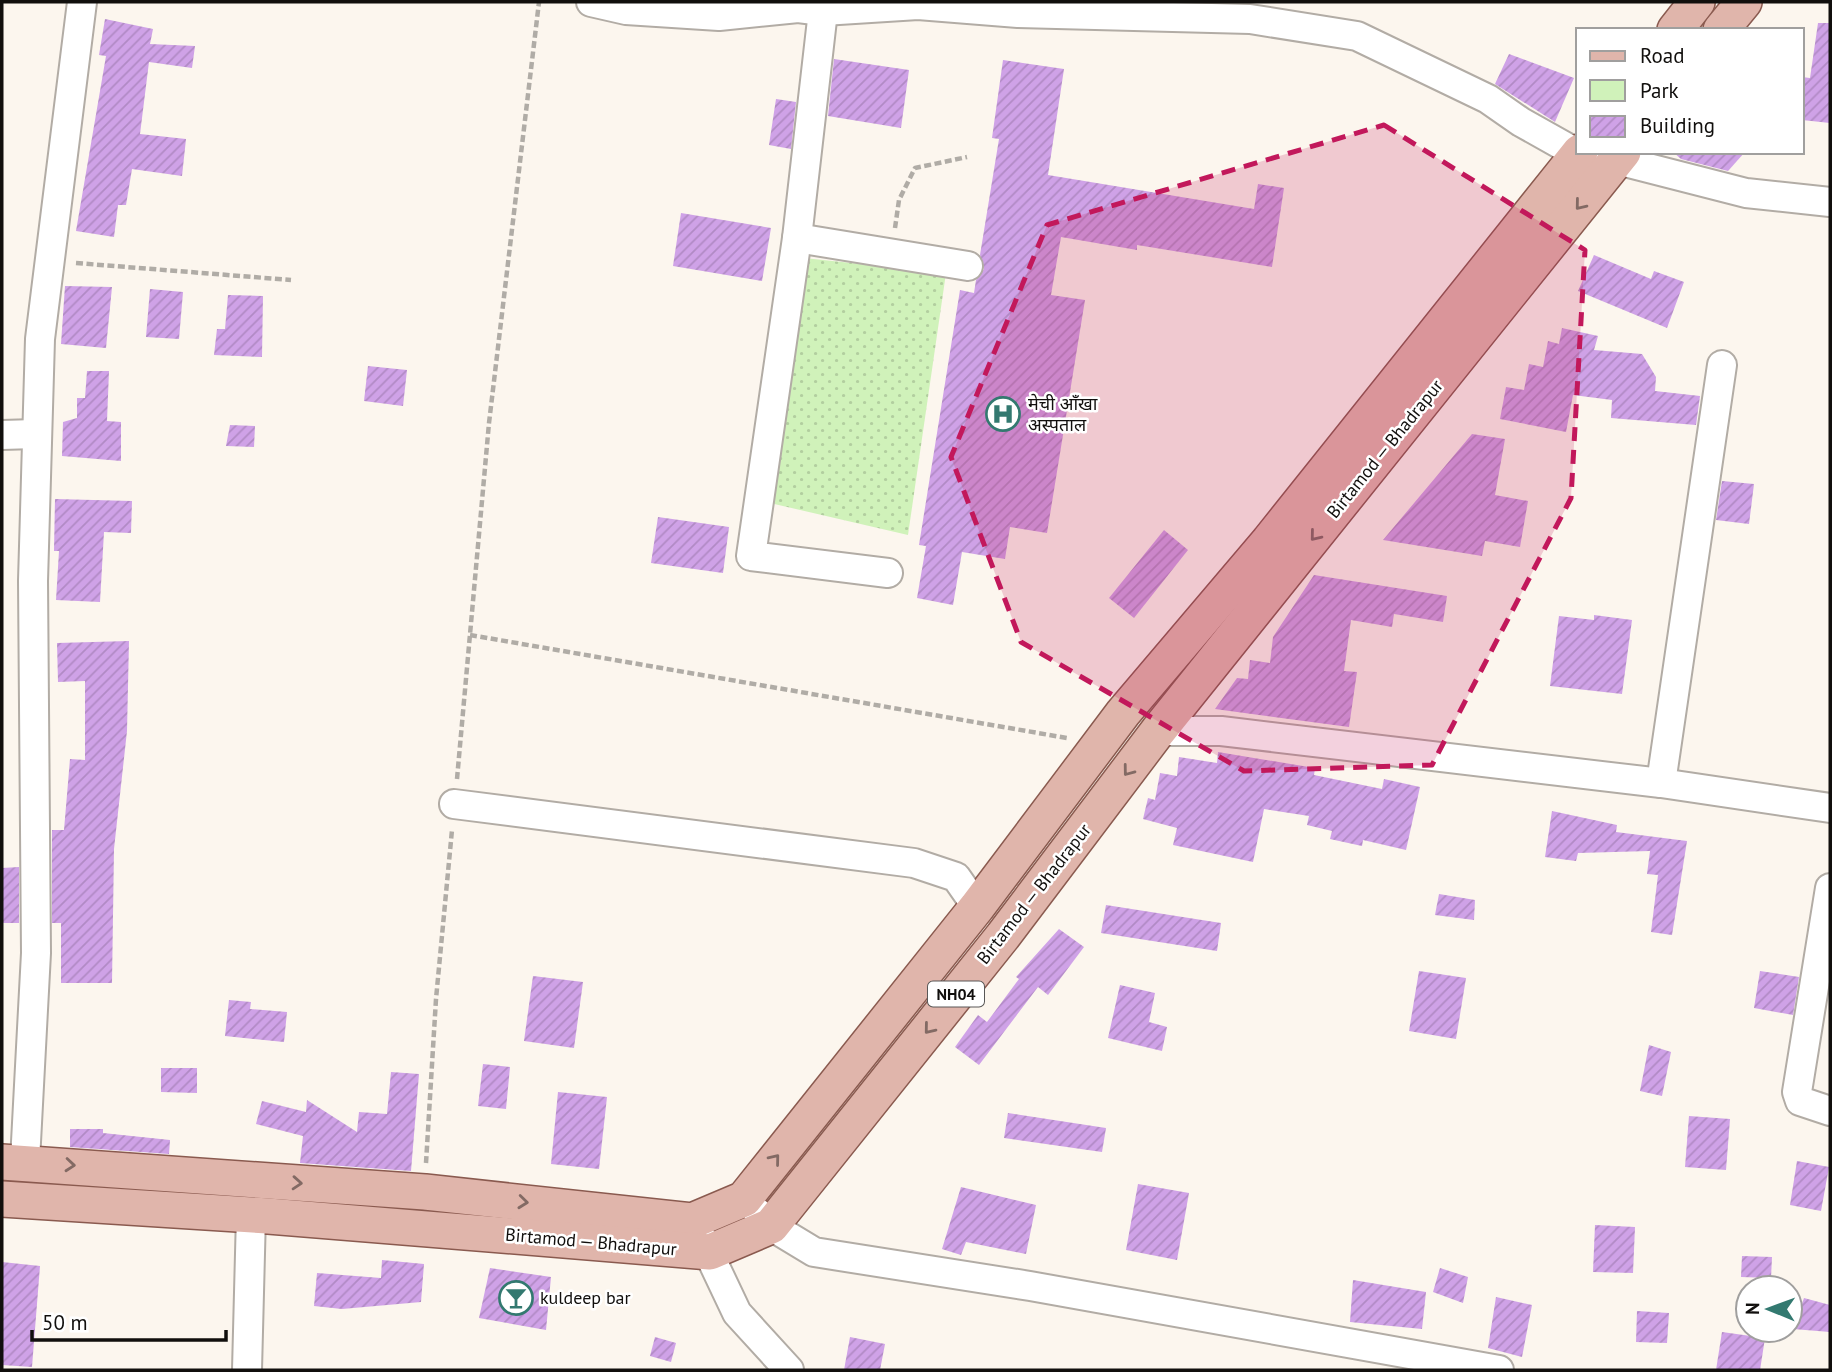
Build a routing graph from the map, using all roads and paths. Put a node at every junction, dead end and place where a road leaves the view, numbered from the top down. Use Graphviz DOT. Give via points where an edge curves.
graph roads {
  1 [pos="82,2"];
  2 [pos="539,2"];
  3 [pos="591,2"];
  4 [pos="1697,2"];
  5 [pos="1744,2"];
  6 [pos="626,6"];
  7 [pos="823,11"];
  8 [pos="1677,28"];
  9 [pos="1723,28"];
  10 [pos="1576,151"];
  11 [pos="1578,154"];
  12 [pos="1593,154"];
  13 [pos="1620,156"];
  14 [pos="967,157"];
  15 [pos="1830,202"];
  16 [pos="797,238"];
  17 [pos="891,254"];
  18 [pos="51,261"];
  19 [pos="968,267"];
  20 [pos="291,280"];
  21 [pos="1722,365"];
  22 [pos="35,434"];
  23 [pos="2,435"];
  24 [pos="1280,554"];
  25 [pos="888,573"];
  26 [pos="470,635"];
  27 [pos="1158,732"];
  28 [pos="1067,738"];
  29 [pos="1661,783"];
  30 [pos="454,804"];
  31 [pos="1830,808"];
  32 [pos="1830,888"];
  33 [pos="977,907"];
  34 [pos="1830,1111"];
  35 [pos="13,1162"];
  36 [pos="425,1192"];
  37 [pos="2,1199"];
  38 [pos="744,1199"];
  39 [pos="251,1215"];
  40 [pos="692,1221"];
  41 [pos="771,1226"];
  42 [pos="710,1252"];
  43 [pos="247,1370"];
  44 [pos="789,1370"];
  45 [pos="1499,1370"];
  1 -- 18 [label="street"];
  2 -- 26 [label="path" via="489,423"];
  3 -- 6 [label="street"];
  4 -- 8 [label="main road"];
  5 -- 9 [label="main road"];
  6 -- 7 [label="street" via="719,16 798,8"];
  7 -- 10 [label="street" via="918,5 1018,13 1250,19 1357,36 1488,99"];
  7 -- 16 [label="street"];
  11 -- 24 [label="main road, Birtamod — Bhadrapur / NH04"];
  12 -- 13 [label="street"];
  13 -- 15 [label="street" via="1746,193"];
  13 -- 24 [label="main road, Birtamod — Bhadrapur / NH04, one-way"];
  14 -- 17 [label="path" via="915,168 899,200"];
  16 -- 17 [label="street"];
  16 -- 25 [label="street" via="751,556"];
  17 -- 19 [label="street"];
  18 -- 20 [label="path"];
  18 -- 22 [label="street" via="40,339"];
  21 -- 29 [label="street"];
  22 -- 23 [label="street"];
  22 -- 35 [label="street" via="36,953"];
  24 -- 27 [label="main road, Birtamod — Bhadrapur / NH04"];
  24 -- 33 [label="main road, Birtamod — Bhadrapur / NH04" via="1122,713"];
  26 -- 28 [label="path"];
  26 -- 30 [label="path"];
  27 -- 29 [label="street" via="1221,731"];
  27 -- 41 [label="main road, Birtamod — Bhadrapur / NH04, one-way" via="1003,936"];
  29 -- 31 [label="street"];
  30 -- 33 [label="street" via="914,863 956,877"];
  30 -- 36 [label="path"];
  32 -- 34 [label="street" via="1797,1092 1808,1106"];
  38 -- 33 [label="main road, Birtamod — Bhadrapur / NH04, one-way"];
  35 -- 36 [label="main road, Birtamod — Bhadrapur / NH04, one-way"];
  36 -- 40 [label="main road, Birtamod — Bhadrapur / NH04, one-way"];
  37 -- 39 [label="main road, Birtamod — Bhadrapur / NH04"];
  38 -- 40 [label="main road, Birtamod — Bhadrapur / NH04"];
  38 -- 41 [label="street"];
  39 -- 42 [label="main road, Birtamod — Bhadrapur / NH04"];
  39 -- 43 [label="street"];
  40 -- 42 [label="street"];
  41 -- 42 [label="main road, Birtamod — Bhadrapur / NH04"];
  41 -- 45 [label="street" via="814,1252"];
  42 -- 44 [label="street" via="737,1313"];
}
